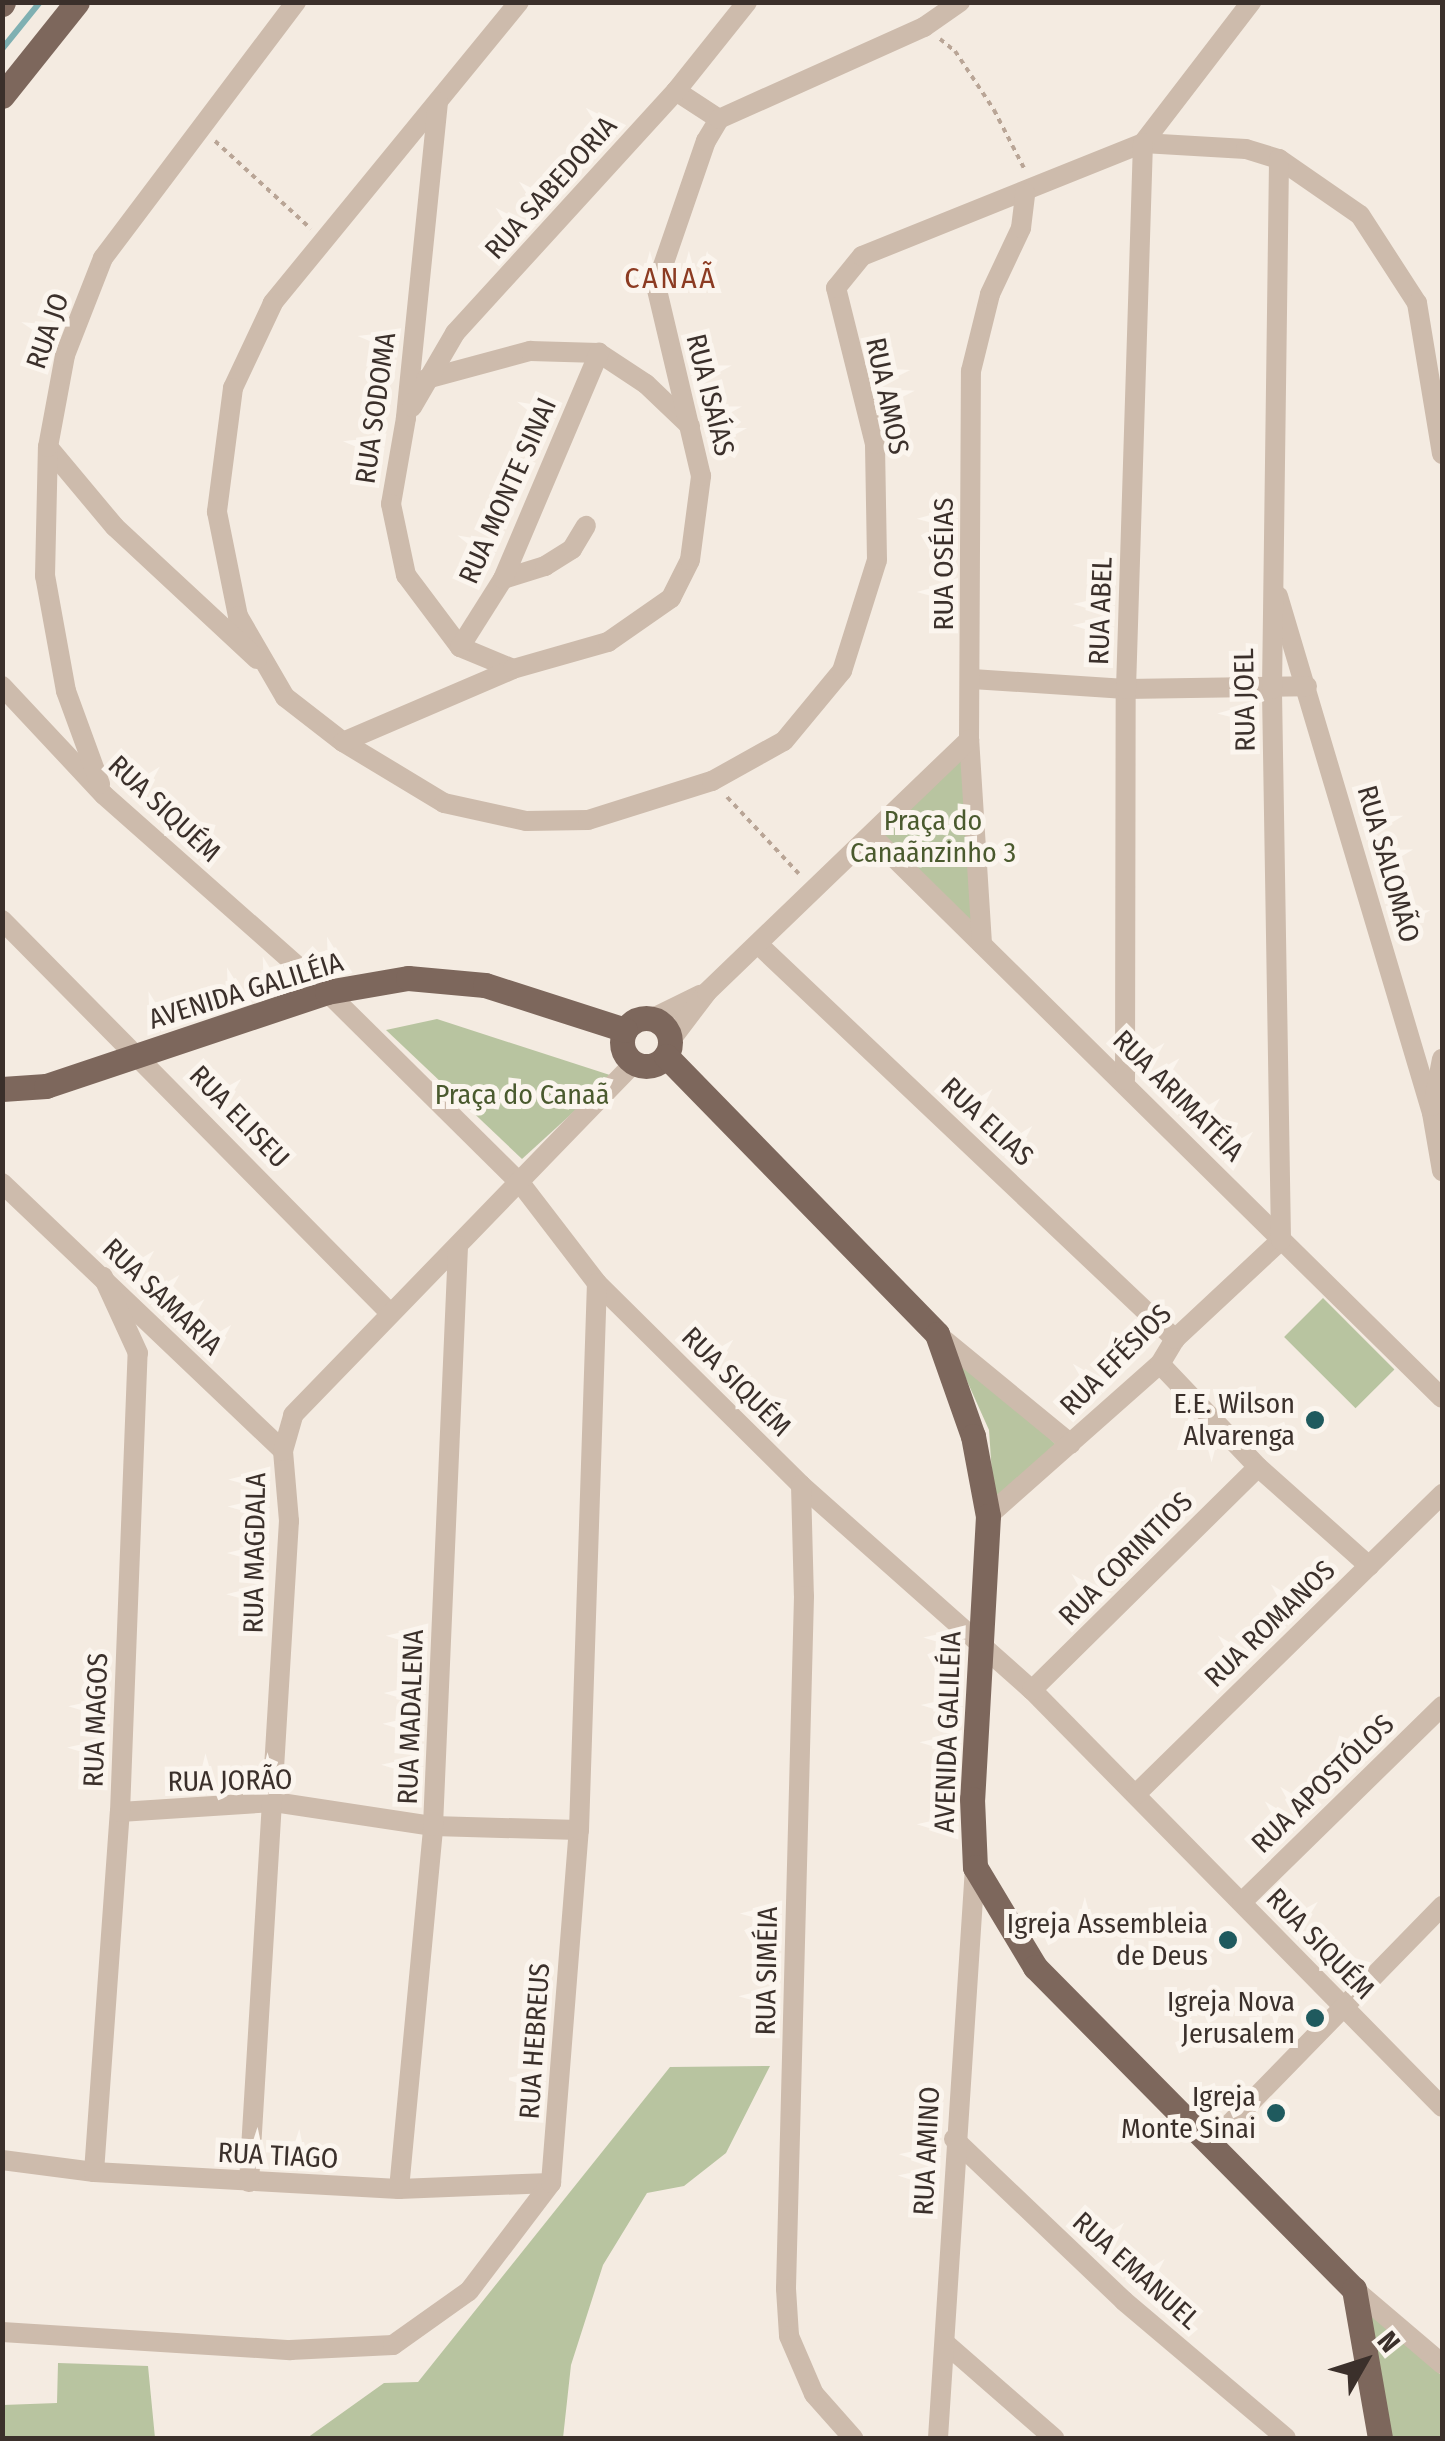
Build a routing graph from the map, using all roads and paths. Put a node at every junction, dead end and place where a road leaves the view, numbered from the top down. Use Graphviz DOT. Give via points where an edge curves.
graph roads {
  1 [pos="77,2"];
  2 [pos="296,2"];
  3 [pos="518,2"];
  4 [pos="747,2"];
  5 [pos="960,2"];
  6 [pos="1251,2"];
  7 [pos="924,28"];
  8 [pos="676,91"];
  9 [pos="2,96"];
  10 [pos="438,100"];
  11 [pos="719,118"];
  12 [pos="198,125"];
  13 [pos="1142,143"];
  14 [pos="1279,159"];
  15 [pos="1025,192"];
  16 [pos="322,239"];
  17 [pos="599,354"];
  18 [pos="426,379"];
  19 [pos="406,418"];
  20 [pos="695,431"];
  21 [pos="48,447"];
  22 [pos="1442,454"];
  23 [pos="586,526"];
  24 [pos="1272,576"];
  25 [pos="502,578"];
  26 [pos="460,648"];
  27 [pos="264,665"];
  28 [pos="513,669"];
  29 [pos="972,679"];
  30 [pos="2,686"];
  31 [pos="1307,686"];
  32 [pos="1126,689"];
  33 [pos="1272,689"];
  34 [pos="969,740"];
  35 [pos="343,742"];
  36 [pos="712,780"];
  37 [pos="104,794"];
  38 [pos="872,836"];
  39 [pos="816,892"];
  40 [pos="2,920"];
  41 [pos="982,944"];
  42 [pos="760,946"];
  43 [pos="327,992"];
  44 [pos="706,992"];
  45 [pos="651,1019"];
  46 [pos="625,1030"];
  47 [pos="668,1048"];
  48 [pos="140,1055"];
  49 [pos="1442,1059"];
  50 [pos="634,1063"];
  51 [pos="1125,1080"];
  52 [pos="2,1090"];
  53 [pos="1432,1113"];
  54 [pos="1442,1171"];
  55 [pos="2,1183"];
  56 [pos="521,1184"];
  57 [pos="1281,1240"];
  58 [pos="458,1246"];
  59 [pos="103,1278"];
  60 [pos="596,1283"];
  61 [pos="390,1313"];
  62 [pos="938,1334"];
  63 [pos="1175,1339"];
  64 [pos="1160,1364"];
  65 [pos="1442,1398"];
  66 [pos="1071,1444"];
  67 [pos="283,1451"];
  68 [pos="1258,1467"];
  69 [pos="801,1484"];
  70 [pos="1442,1494"];
  71 [pos="988,1516"];
  72 [pos="1369,1566"];
  73 [pos="980,1641"];
  74 [pos="1032,1690"];
  75 [pos="1442,1706"];
  76 [pos="1136,1794"];
  77 [pos="274,1802"];
  78 [pos="120,1812"];
  79 [pos="434,1826"];
  80 [pos="579,1830"];
  81 [pos="975,1867"];
  82 [pos="1242,1902"];
  83 [pos="1442,1906"];
  84 [pos="1341,2006"];
  85 [pos="1442,2108"];
  86 [pos="954,2140"];
  87 [pos="1212,2142"];
  88 [pos="2,2160"];
  89 [pos="94,2172"];
  90 [pos="249,2182"];
  91 [pos="551,2182"];
  92 [pos="400,2189"];
  93 [pos="1354,2290"];
  94 [pos="2,2332"];
  95 [pos="945,2343"];
  96 [pos="1442,2364"];
  97 [pos="853,2438"];
  98 [pos="938,2438"];
  99 [pos="1054,2438"];
  100 [pos="1286,2438"];
  101 [pos="1380,2438"];
  1 -- 9 [label="main road"];
  2 -- 12 [label="street, RUA JO"];
  3 -- 10 [label="street, RUA AMOS"];
  4 -- 8 [label="street, RUA SABEDORIA"];
  5 -- 7 [label="street"];
  6 -- 13 [label="street"];
  7 -- 11 [label="street"];
  7 -- 15 [label="path" via="955,51 994,110 1024,168"];
  8 -- 11 [label="street"];
  8 -- 18 [label="street, RUA SABEDORIA" via="455,333"];
  10 -- 16 [label="street, RUA AMOS"];
  10 -- 19 [label="street, RUA SODOMA"];
  11 -- 20 [label="street, RUA ISAÍAS" via="686,189 656,286"];
  12 -- 16 [label="path"];
  12 -- 21 [label="street, RUA JO" via="103,258 66,355"];
  13 -- 14 [label="street, RUA AMOS" via="1246,149"];
  13 -- 15 [label="street, RUA AMOS"];
  13 -- 32 [label="street, RUA ABEL"];
  14 -- 22 [label="street, RUA AMOS" via="1360,215 1417,303"];
  14 -- 24 [label="street, RUA JOEL"];
  15 -- 29 [label="street, RUA OSÉIAS" via="1020,228 990,294 971,371"];
  15 -- 36 [label="street, RUA AMOS" via="862,256 836,288 875,444 877,560 842,670 784,741"];
  16 -- 27 [label="street, RUA AMOS" via="272,303 234,388 218,512 238,616"];
  17 -- 18 [label="street" via="530,351"];
  17 -- 20 [label="street" via="646,384"];
  17 -- 25 [label="street, RUA MONTE SINAI"];
  18 -- 19 [label="street, RUA SABEDORIA"];
  19 -- 26 [label="street, RUA SODOMA" via="391,504 406,575"];
  20 -- 28 [label="street, RUA ISAÍAS" via="700,517 671,598 608,642"];
  21 -- 27 [label="street, RUA AMOS" via="115,527"];
  21 -- 37 [label="street, RUA JO" via="45,576 66,691"];
  23 -- 25 [label="street" via="572,549 545,566"];
  24 -- 31 [label="street, RUA SALOMÃO"];
  24 -- 33 [label="street, RUA JOEL"];
  25 -- 26 [label="street, RUA MONTE SINAI"];
  26 -- 28 [label="street"];
  27 -- 35 [label="street, RUA AMOS" via="285,697"];
  28 -- 35 [label="street, RUA ISAÍAS"];
  29 -- 32 [label="street"];
  29 -- 34 [label="street, RUA OSÉIAS"];
  30 -- 37 [label="street, RUA SIQUÉM"];
  31 -- 33 [label="street"];
  31 -- 53 [label="street, RUA SALOMÃO"];
  32 -- 33 [label="street"];
  32 -- 51 [label="street, RUA ABEL"];
  33 -- 57 [label="street, RUA JOEL"];
  34 -- 38 [label="street"];
  34 -- 41 [label="street, RUA OSÉIAS"];
  35 -- 36 [label="street, RUA AMOS" via="444,803 526,821 588,820"];
  36 -- 39 [label="path"];
  37 -- 43 [label="street, RUA SIQUÉM"];
  38 -- 39 [label="street"];
  38 -- 41 [label="street, RUA ARIMATÉIA"];
  39 -- 42 [label="street"];
  40 -- 48 [label="street, RUA ELISEU"];
  41 -- 51 [label="street, RUA ARIMATÉIA"];
  42 -- 44 [label="street"];
  42 -- 63 [label="street, RUA ELIAS"];
  43 -- 46 [label="main road, AVENIDA GALILÉIA" via="408,978 485,986"];
  43 -- 48 [label="main road, AVENIDA GALILÉIA"];
  43 -- 56 [label="street, RUA SIQUÉM"];
  44 -- 45 [label="street"];
  44 -- 47 [label="street"];
  45 -- 46 [label="main road"];
  45 -- 47 [label="main road" via="664,1026"];
  46 -- 50 [label="main road" via="622,1048"];
  47 -- 50 [label="main road" via="651,1066"];
  47 -- 62 [label="main road, AVENIDA GALILÉIA"];
  48 -- 52 [label="main road, AVENIDA GALILÉIA" via="46,1086"];
  48 -- 61 [label="street, RUA ELISEU"];
  49 -- 53 [label="street"];
  50 -- 56 [label="street, RUA MAGDALA"];
  51 -- 57 [label="street, RUA ARIMATÉIA"];
  53 -- 54 [label="street, RUA SALOMÃO"];
  55 -- 59 [label="street, RUA SAMARIA"];
  56 -- 58 [label="street, RUA MAGDALA"];
  56 -- 60 [label="street, RUA SIQUÉM"];
  57 -- 63 [label="street, RUA EFÉSIOS"];
  57 -- 65 [label="street, RUA ARIMATÉIA"];
  58 -- 61 [label="street, RUA MAGDALA"];
  58 -- 79 [label="street, RUA MADALENA"];
  59 -- 67 [label="street, RUA SAMARIA"];
  59 -- 78 [label="street, RUA MAGOS" via="138,1353"];
  60 -- 69 [label="street, RUA SIQUÉM"];
  60 -- 80 [label="street, RUA HEBREUS"];
  61 -- 67 [label="street, RUA MAGDALA" via="293,1416"];
  62 -- 66 [label="street"];
  62 -- 71 [label="main road, AVENIDA GALILÉIA" via="973,1436"];
  63 -- 64 [label="street, RUA EFÉSIOS"];
  64 -- 66 [label="street, RUA EFÉSIOS"];
  64 -- 68 [label="street"];
  66 -- 71 [label="street, RUA EFÉSIOS"];
  67 -- 77 [label="street, RUA MAGDALA" via="289,1521"];
  68 -- 72 [label="street"];
  68 -- 74 [label="street, RUA CORINTIOS"];
  69 -- 73 [label="street, RUA SIQUÉM"];
  69 -- 97 [label="street, RUA SIMÉIA" via="804,1596 786,2288 789,2336 814,2394"];
  70 -- 72 [label="street, RUA ROMANOS"];
  71 -- 73 [label="main road, AVENIDA GALILÉIA"];
  72 -- 76 [label="street, RUA ROMANOS"];
  73 -- 74 [label="street, RUA SIQUÉM"];
  73 -- 81 [label="main road, AVENIDA GALILÉIA"];
  74 -- 76 [label="street, RUA SIQUÉM"];
  75 -- 82 [label="street, RUA APOSTÓLOS"];
  76 -- 82 [label="street, RUA SIQUÉM"];
  77 -- 78 [label="street, RUA JORÃO"];
  77 -- 79 [label="street, RUA JORÃO"];
  77 -- 90 [label="street, RUA MAGDALA"];
  78 -- 89 [label="street, RUA MAGOS"];
  79 -- 80 [label="street, RUA JORÃO"];
  79 -- 92 [label="street, RUA MADALENA"];
  80 -- 91 [label="street, RUA HEBREUS"];
  81 -- 86 [label="street, RUA AMINO"];
  81 -- 87 [label="main road, AVENIDA GALILÉIA" via="1035,1966"];
  82 -- 84 [label="street, RUA SIQUÉM"];
  83 -- 84 [label="street"];
  84 -- 85 [label="street, RUA SIQUÉM"];
  84 -- 87 [label="street"];
  86 -- 95 [label="street, RUA AMINO"];
  86 -- 100 [label="street, RUA EMANUEL" via="1124,2301"];
  87 -- 93 [label="main road, AVENIDA GALILÉIA"];
  88 -- 89 [label="street, RUA TIAGO"];
  89 -- 90 [label="street, RUA TIAGO"];
  90 -- 92 [label="street, RUA TIAGO"];
  91 -- 92 [label="street, RUA TIAGO"];
  91 -- 94 [label="street" via="469,2291 394,2345 290,2350"];
  93 -- 96 [label="street"];
  93 -- 101 [label="main road"];
  95 -- 98 [label="street, RUA AMINO"];
  95 -- 99 [label="street"];
}
